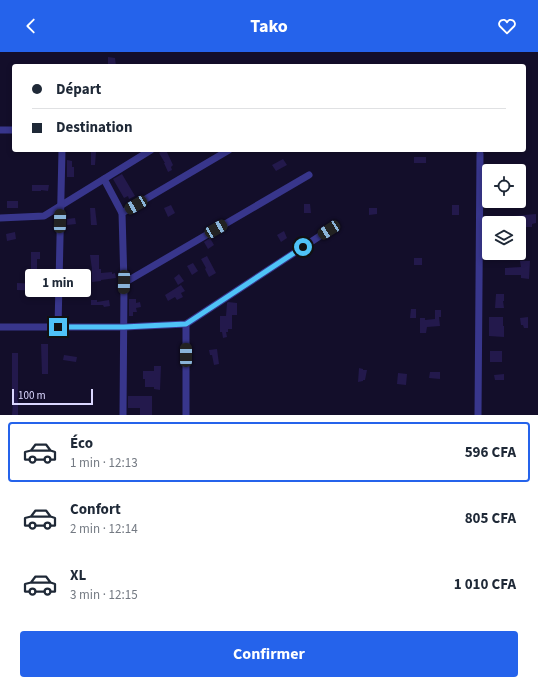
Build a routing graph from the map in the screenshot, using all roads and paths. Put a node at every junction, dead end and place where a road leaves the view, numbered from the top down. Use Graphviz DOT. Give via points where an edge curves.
graph roads {
  1 [pos="0,130"];
  2 [pos="12,130"];
  3 [pos="62,152"];
  4 [pos="149,152"];
  5 [pos="226,152"];
  6 [pos="480,154"];
  7 [pos="309,175"];
  8 [pos="104,179"];
  9 [pos="60,206"];
  10 [pos="122,213"];
  11 [pos="0,218"];
  12 [pos="329,230"];
  13 [pos="124,282"];
  14 [pos="186,324"];
  15 [pos="0,327"];
  16 [pos="58,327"];
  17 [pos="124,327"];
  18 [pos="123,415"];
  19 [pos="186,415"];
  20 [pos="478,415"];
  1 -- 2 [label="street"];
  3 -- 9 [label="street"];
  4 -- 8 [label="street"];
  5 -- 10 [label="street"];
  6 -- 20 [label="street"];
  7 -- 13 [label="street"];
  8 -- 9 [label="street"];
  8 -- 10 [label="street"];
  9 -- 11 [label="street" via="44,216"];
  9 -- 16 [label="street"];
  10 -- 13 [label="street"];
  12 -- 14 [label="street"];
  13 -- 17 [label="street"];
  14 -- 17 [label="street"];
  14 -- 19 [label="street"];
  15 -- 16 [label="street"];
  16 -- 17 [label="street"];
  17 -- 18 [label="street"];
}
